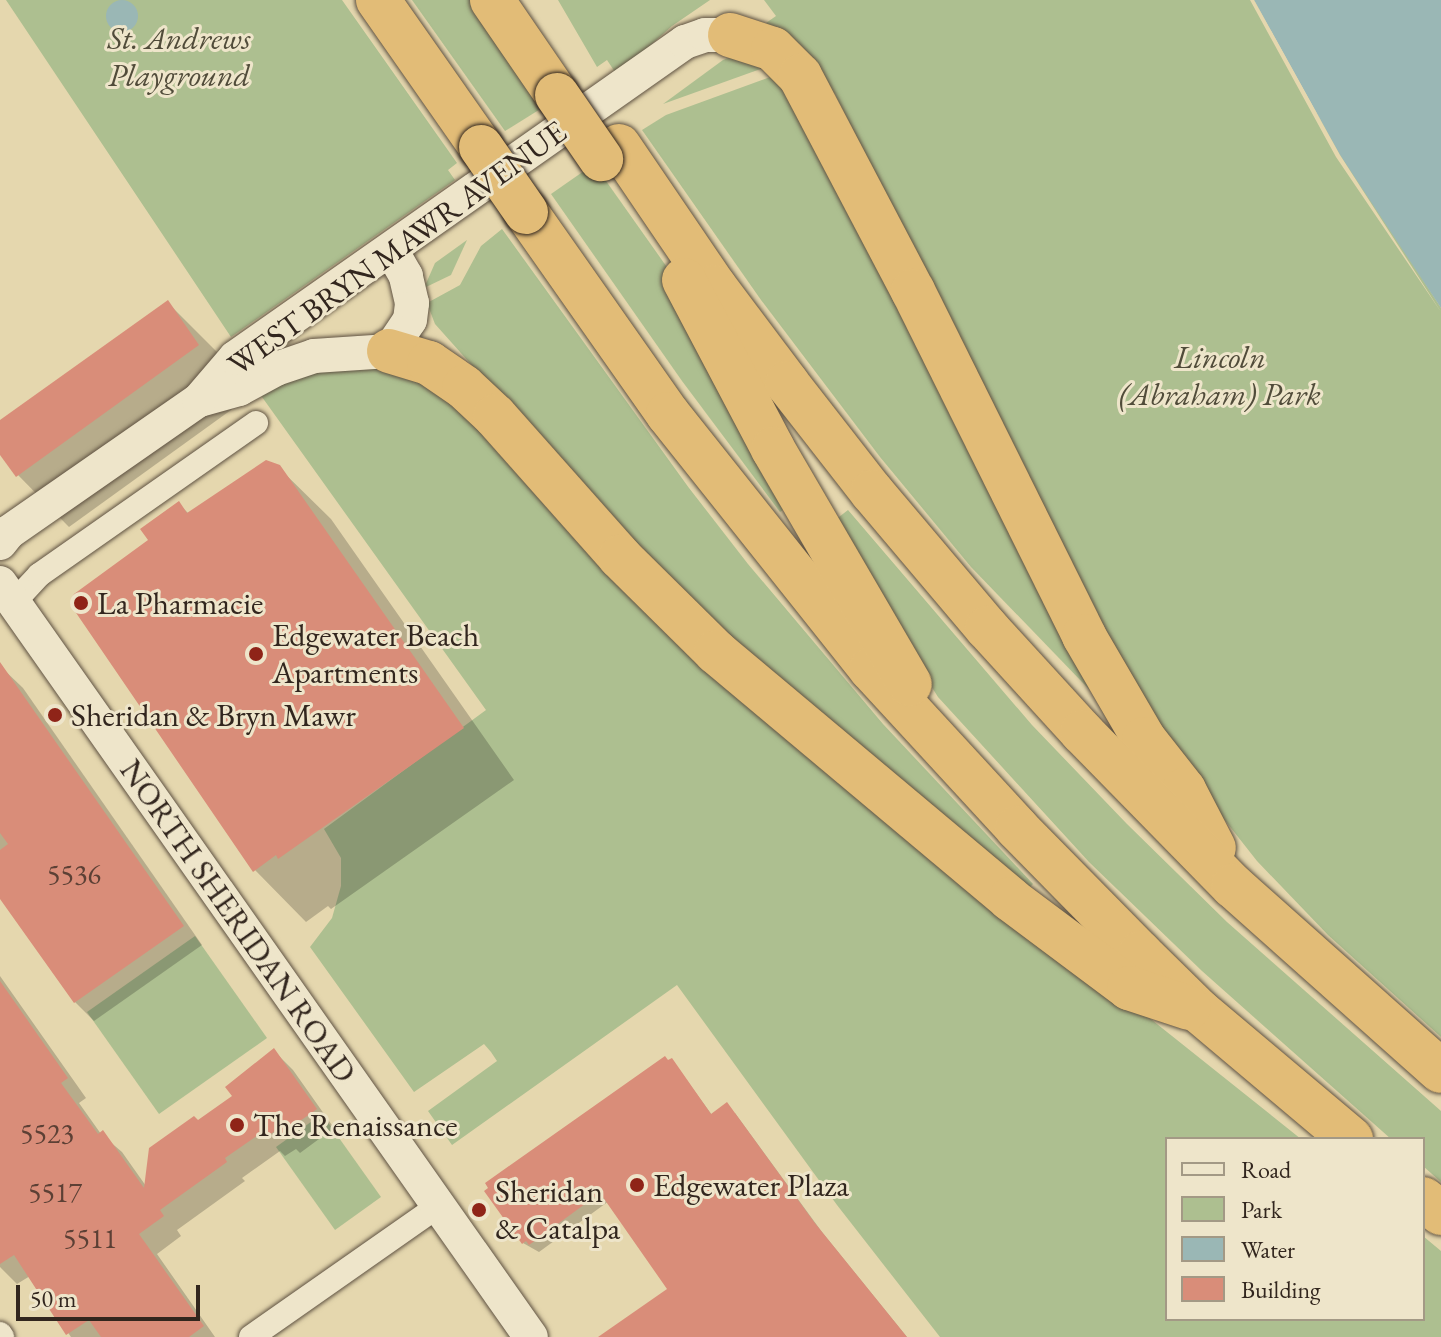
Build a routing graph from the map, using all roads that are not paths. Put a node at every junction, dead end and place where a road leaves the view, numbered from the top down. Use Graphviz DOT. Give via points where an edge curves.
graph roads {
  1 [pos="378,0"];
  2 [pos="492,0"];
  3 [pos="516,0"];
  4 [pos="730,35"];
  5 [pos="565,89"];
  6 [pos="610,153"];
  7 [pos="391,250"];
  8 [pos="389,351"];
  9 [pos="199,400"];
  10 [pos="256,423"];
  11 [pos="0,543"];
  12 [pos="5,601"];
  13 [pos="958,765"];
  14 [pos="1233,886"];
  15 [pos="1199,1011"];
  16 [pos="1441,1071"];
  17 [pos="1349,1137"];
  18 [pos="1425,1201"];
  19 [pos="438,1206"];
  20 [pos="1441,1213"];
  21 [pos="251,1337"];
  22 [pos="531,1337"];
  1 -- 13 [label="highway, bridge" via="659,401 760,534"];
  2 -- 5 [label="highway"];
  3 -- 5 [label="highway"];
  4 -- 7 [label="main road, WEST BRYN MAWR AVENUE" via="685,42"];
  4 -- 14 [label="highway" via="782,55 807,87 1084,636 1144,739 1184,790"];
  5 -- 6 [label="highway"];
  6 -- 13 [label="highway" via="689,288 773,449"];
  6 -- 14 [label="highway" via="872,492 1082,732"];
  7 -- 8 [label="main road" via="406,276 412,303 410,320"];
  7 -- 9 [label="main road, WEST BRYN MAWR AVENUE" via="235,358"];
  8 -- 9 [label="main road" via="314,356 239,389"];
  8 -- 15 [label="highway" via="429,363 464,387 620,557 716,652 1010,899 1129,988"];
  9 -- 11 [label="main road, WEST BRYN MAWR AVENUE"];
  10 -- 12 [label="street, WEST BRYN MAWR AVENUE"];
  12 -- 19 [label="main road, NORTH SHERIDAN ROAD"];
  13 -- 15 [label="highway"];
  14 -- 16 [label="highway"];
  15 -- 17 [label="highway"];
  18 -- 20 [label="highway"];
  19 -- 21 [label="street"];
  19 -- 22 [label="main road, NORTH SHERIDAN ROAD"];
}
